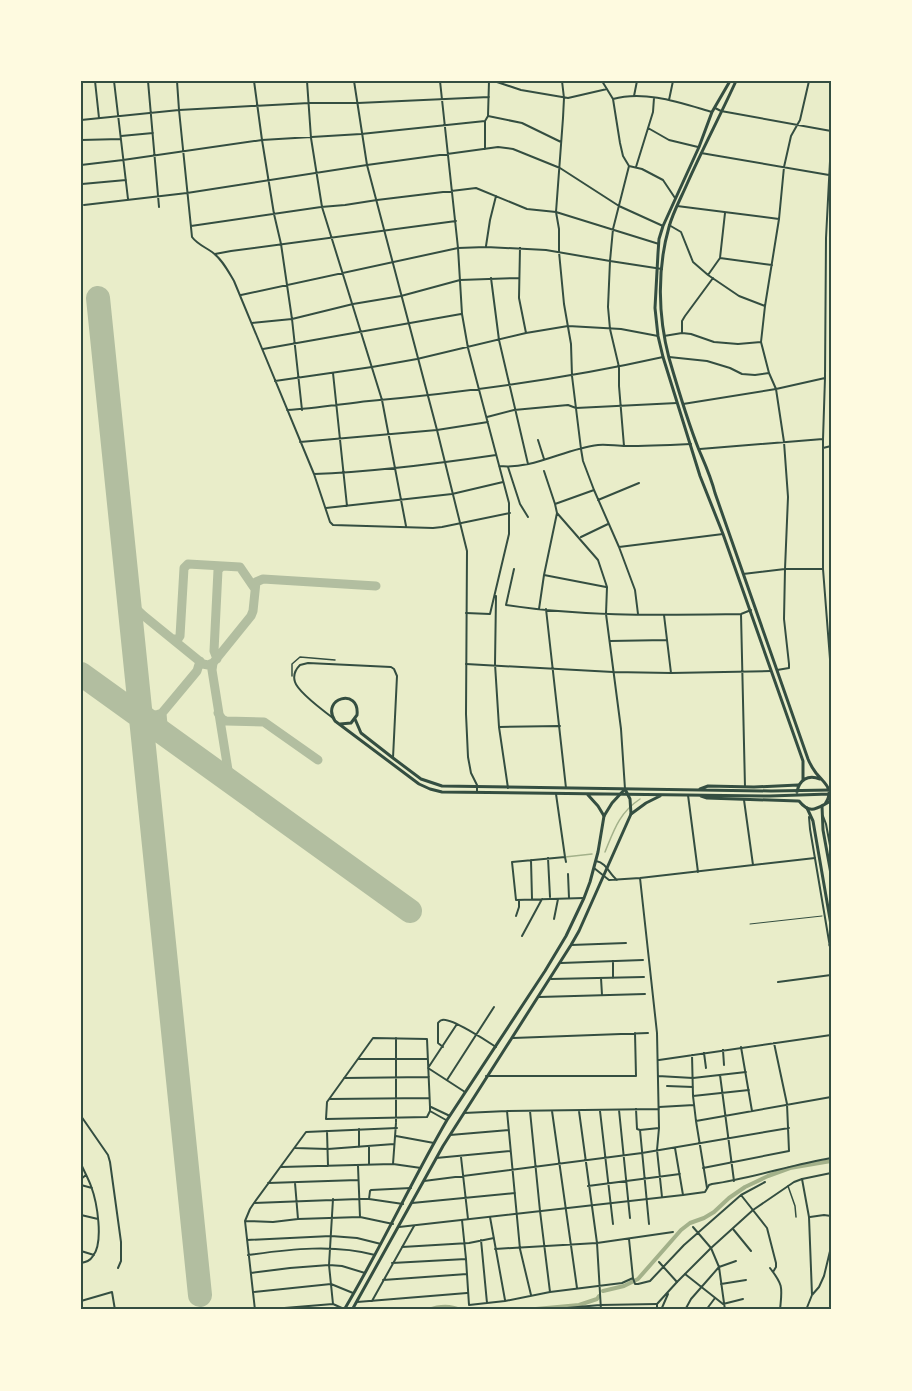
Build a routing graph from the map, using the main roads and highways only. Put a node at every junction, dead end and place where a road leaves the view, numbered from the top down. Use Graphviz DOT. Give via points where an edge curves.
graph roads {
  1 [pos="730,81"];
  2 [pos="736,81"];
  3 [pos="660,269"];
  4 [pos="355,719"];
  5 [pos="340,724"];
  6 [pos="803,780"];
  7 [pos="822,780"];
  8 [pos="829,783"];
  9 [pos="798,785"];
  10 [pos="625,789"];
  11 [pos="698,790"];
  12 [pos="831,792"];
  13 [pos="771,793"];
  14 [pos="587,794"];
  15 [pos="620,794"];
  16 [pos="663,795"];
  17 [pos="697,795"];
  18 [pos="629,797"];
  19 [pos="798,801"];
  20 [pos="831,801"];
  21 [pos="823,805"];
  22 [pos="807,808"];
  23 [pos="631,812"];
  24 [pos="604,816"];
  25 [pos="831,874"];
  26 [pos="831,925"];
  27 [pos="434,1143"];
  28 [pos="443,1146"];
  29 [pos="427,1157"];
  30 [pos="436,1158"];
  31 [pos="350,1298"];
  32 [pos="357,1302"];
  33 [pos="345,1309"];
  34 [pos="352,1310"];
  1 -- 3 [label="main road" via="712,112 663,226"];
  2 -- 3 [label="main road" via="669,225"];
  3 -- 6 [label="main road" via="655,308 663,357 700,476 803,761"];
  3 -- 7 [label="main road" via="664,336 683,404 808,759"];
  4 -- 5 [label="main road"];
  4 -- 5 [label="main road" via="356,704 344,698 333,705 333,718"];
  4 -- 10 [label="main road" via="361,733 432,784"];
  5 -- 14 [label="main road" via="413,780 442,792"];
  6 -- 7 [label="main road"];
  6 -- 9 [label="main road"];
  7 -- 8 [label="main road"];
  8 -- 21 [label="main road"];
  9 -- 11 [label="main road" via="708,786"];
  9 -- 19 [label="main road"];
  10 -- 11 [label="main road"];
  10 -- 15 [label="main road"];
  10 -- 18 [label="main road"];
  11 -- 13 [label="main road"];
  12 -- 13 [label="main road"];
  13 -- 17 [label="main road"];
  14 -- 15 [label="main road"];
  14 -- 24 [label="main road"];
  15 -- 18 [label="main road"];
  15 -- 24 [label="main road"];
  16 -- 17 [label="main road"];
  16 -- 18 [label="main road"];
  16 -- 23 [label="main road"];
  17 -- 19 [label="main road"];
  18 -- 23 [label="main road"];
  19 -- 22 [label="main road"];
  20 -- 21 [label="main road"];
  21 -- 22 [label="main road"];
  21 -- 25 [label="main road"];
  22 -- 26 [label="main road" via="815,830"];
  23 -- 28 [label="main road" via="561,963"];
  24 -- 27 [label="main road" via="594,868 562,943"];
  27 -- 28 [label="main road"];
  27 -- 29 [label="main road"];
  28 -- 30 [label="main road"];
  29 -- 30 [label="main road"];
  29 -- 31 [label="main road"];
  30 -- 32 [label="main road"];
  31 -- 32 [label="main road"];
  31 -- 33 [label="main road"];
  32 -- 34 [label="main road"];
  33 -- 34 [label="main road" via="350,1306"];
}
